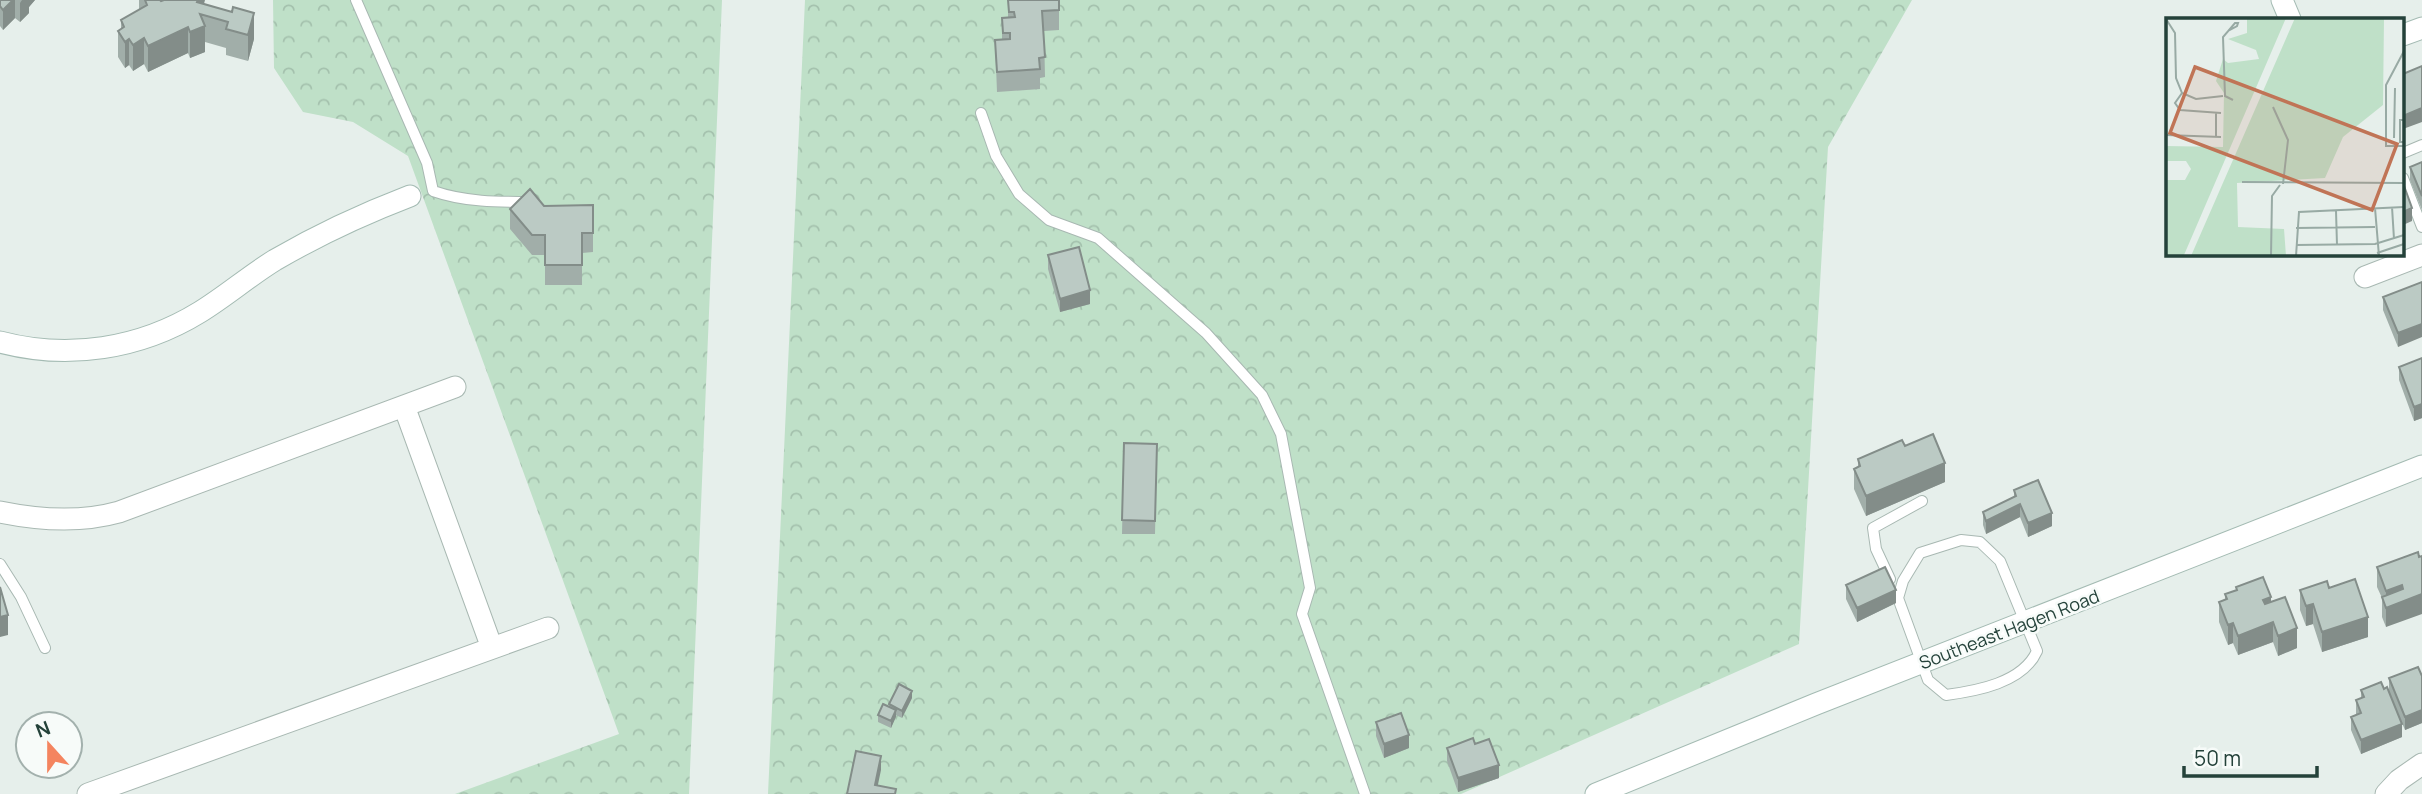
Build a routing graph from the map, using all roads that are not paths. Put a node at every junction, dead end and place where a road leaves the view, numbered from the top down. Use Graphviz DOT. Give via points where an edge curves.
graph roads {
  1 [pos="356,0"];
  2 [pos="2282,0"];
  3 [pos="2290,18"];
  4 [pos="2422,27"];
  5 [pos="2404,35"];
  6 [pos="981,113"];
  7 [pos="2422,145"];
  8 [pos="2404,153"];
  9 [pos="2404,181"];
  10 [pos="410,195"];
  11 [pos="531,202"];
  12 [pos="2422,228"];
  13 [pos="2422,255"];
  14 [pos="2365,276"];
  15 [pos="0,342"];
  16 [pos="455,387"];
  17 [pos="404,406"];
  18 [pos="2422,466"];
  19 [pos="1922,501"];
  20 [pos="0,512"];
  21 [pos="0,564"];
  22 [pos="1898,598"];
  23 [pos="2027,623"];
  24 [pos="548,628"];
  25 [pos="45,648"];
  26 [pos="492,648"];
  27 [pos="1921,662"];
  28 [pos="2422,764"];
  29 [pos="88,794"];
  30 [pos="1365,794"];
  31 [pos="1596,794"];
  32 [pos="2386,794"];
  1 -- 11 [label="lane" via="427,163 433,191 490,202"];
  2 -- 3 [label="street"];
  4 -- 5 [label="street"];
  6 -- 30 [label="lane" via="996,156 1019,194 1049,220 1098,238 1206,333 1262,395 1281,434 1310,588 1302,614"];
  7 -- 8 [label="lane"];
  9 -- 12 [label="lane"];
  10 -- 15 [label="street" via="306,243 200,312 136,342 72,351"];
  13 -- 14 [label="street"];
  16 -- 17 [label="street"];
  17 -- 20 [label="street" via="108,515 67,519"];
  17 -- 26 [label="street"];
  18 -- 23 [label="street, Southeast Hagen Road"];
  19 -- 22 [label="lane" via="1873,528 1876,549"];
  21 -- 25 [label="lane"];
  22 -- 23 [label="lane" via="1920,553 1961,540 1980,542 2000,561"];
  22 -- 27 [label="lane"];
  23 -- 27 [label="street, Southeast Hagen Road"];
  23 -- 27 [label="lane" via="2037,651 2030,665 1986,687 1946,695 1935,689"];
  24 -- 26 [label="street"];
  26 -- 29 [label="street"];
  27 -- 31 [label="street, Southeast Hagen Road"];
  28 -- 32 [label="street"];
}
